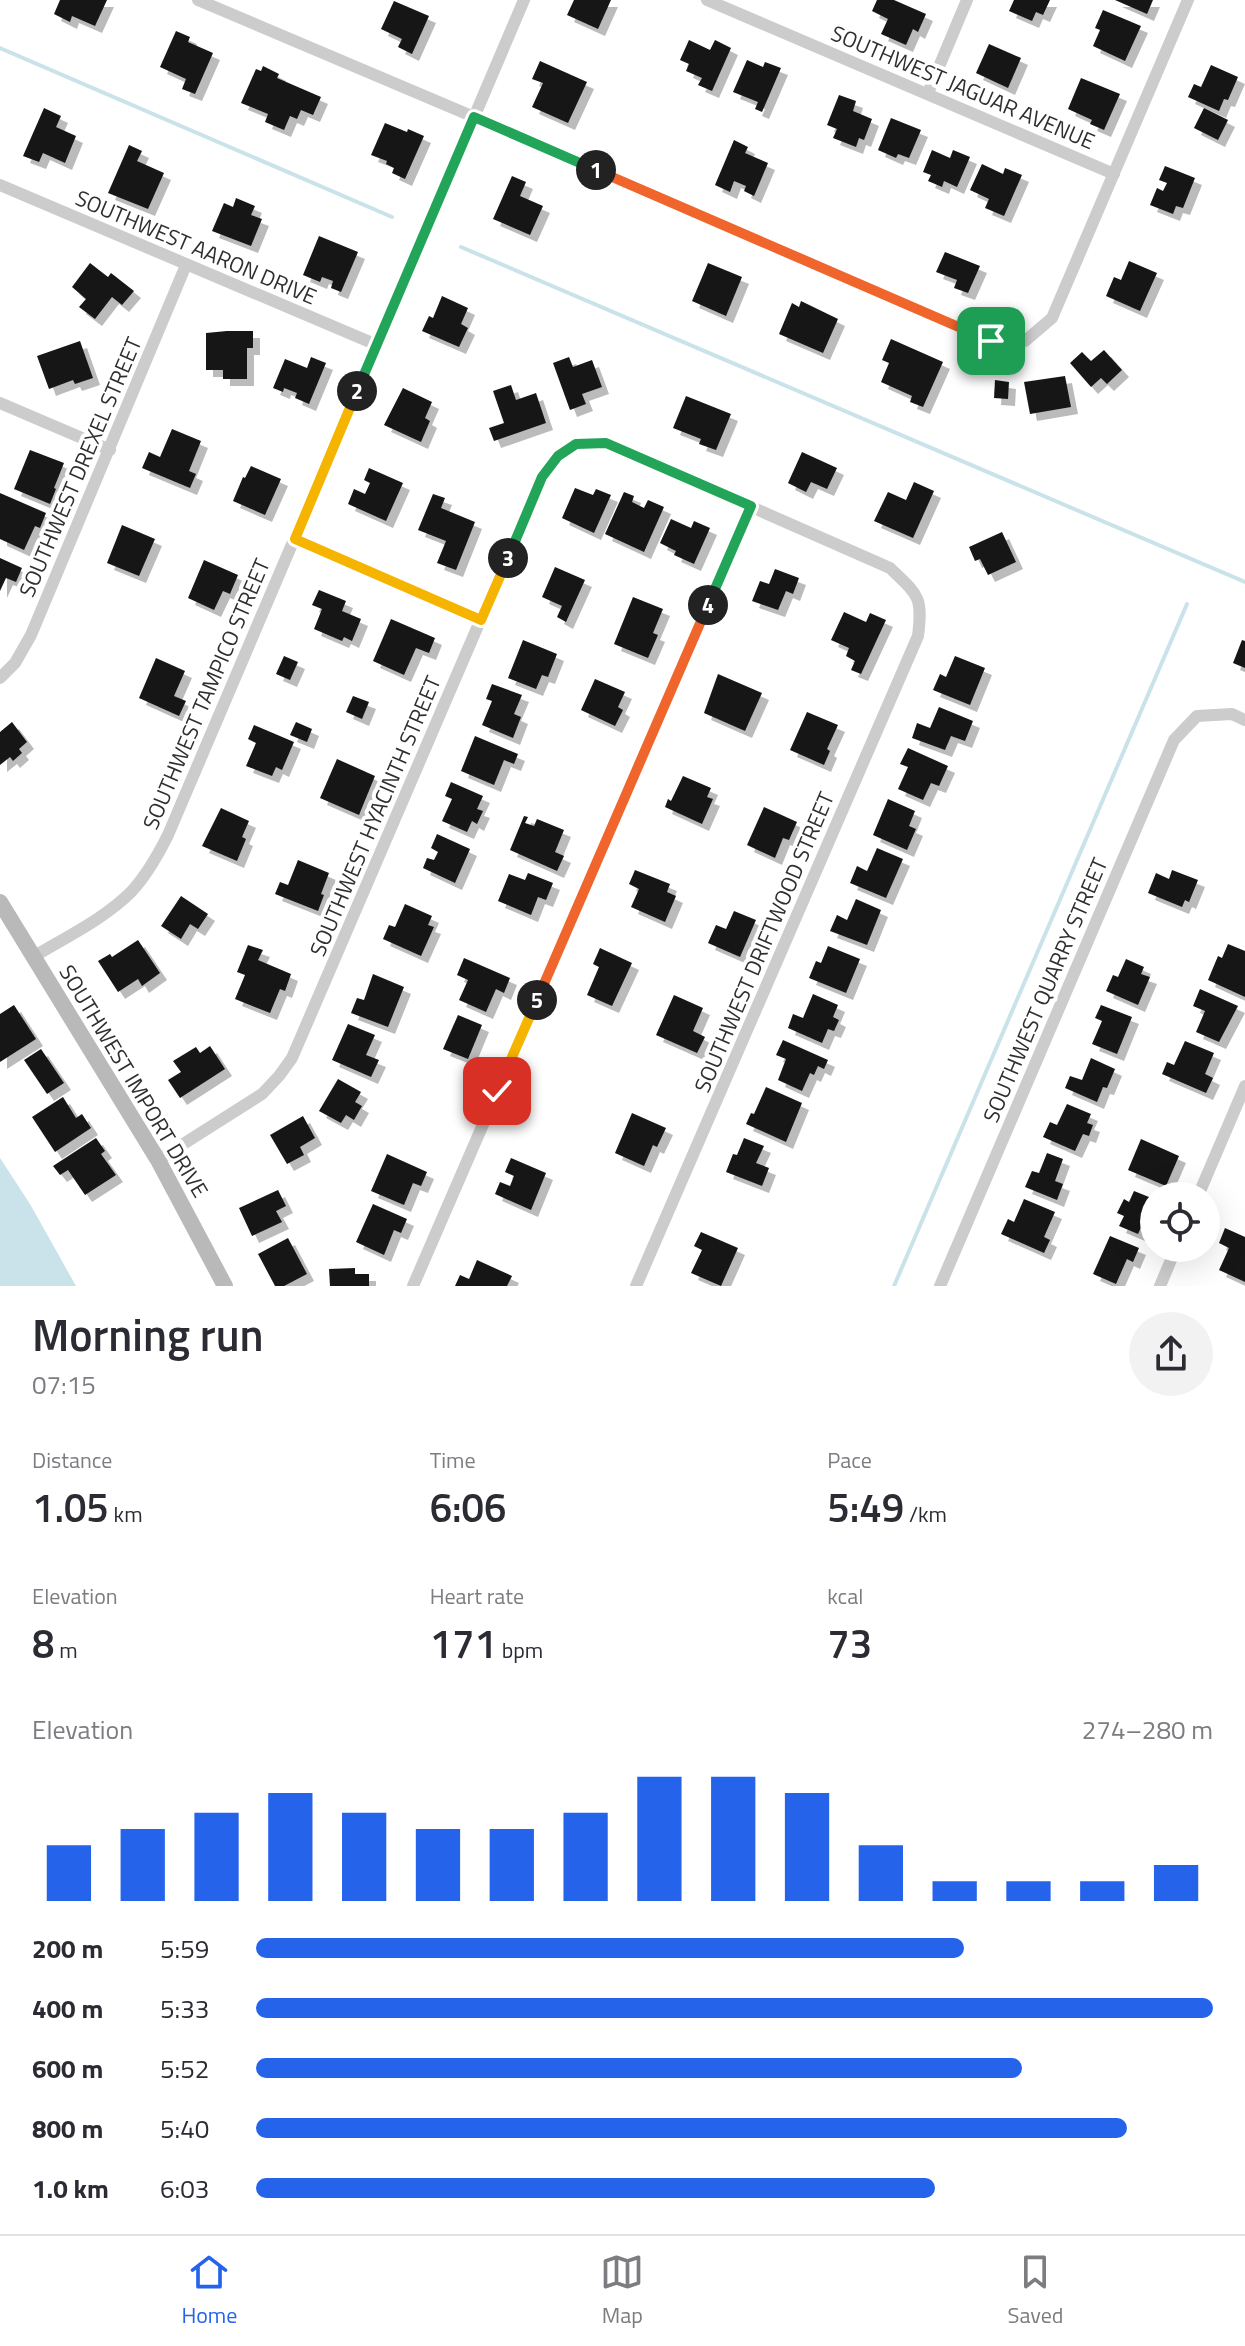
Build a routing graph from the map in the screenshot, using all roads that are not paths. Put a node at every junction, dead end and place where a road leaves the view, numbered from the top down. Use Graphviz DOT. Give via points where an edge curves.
graph roads {
  1 [pos="198,0"];
  2 [pos="524,0"];
  3 [pos="707,0"];
  4 [pos="747,0"];
  5 [pos="967,0"];
  6 [pos="1188,0"];
  7 [pos="741,15"];
  8 [pos="928,93"];
  9 [pos="474,117"];
  10 [pos="1114,174"];
  11 [pos="0,185"];
  12 [pos="186,265"];
  13 [pos="377,345"];
  14 [pos="0,403"];
  15 [pos="110,450"];
  16 [pos="751,506"];
  17 [pos="295,539"];
  18 [pos="481,620"];
  19 [pos="0,678"];
  20 [pos="1245,720"];
  21 [pos="0,902"];
  22 [pos="33,957"];
  23 [pos="1245,1086"];
  24 [pos="158,1160"];
  25 [pos="1204,1182"];
  26 [pos="1170,1262"];
  27 [pos="225,1286"];
  28 [pos="413,1286"];
  29 [pos="636,1286"];
  30 [pos="940,1286"];
  31 [pos="1160,1286"];
  1 -- 9 [label="street"];
  2 -- 9 [label="street, SOUTHWEST TAMPICO STREET"];
  3 -- 7 [label="street, SOUTHWEST JAGUAR AVENUE"];
  4 -- 7 [label="street"];
  5 -- 8 [label="street"];
  6 -- 10 [label="street"];
  7 -- 8 [label="street, SOUTHWEST JAGUAR AVENUE"];
  8 -- 10 [label="street, SOUTHWEST JAGUAR AVENUE"];
  9 -- 10 [label="street" via="991,341 1025,341 1052,318"];
  9 -- 13 [label="street, SOUTHWEST TAMPICO STREET"];
  11 -- 12 [label="street, SOUTHWEST AARON DRIVE"];
  12 -- 13 [label="street, SOUTHWEST AARON DRIVE"];
  12 -- 15 [label="street, SOUTHWEST DREXEL STREET"];
  13 -- 17 [label="street, SOUTHWEST TAMPICO STREET"];
  14 -- 15 [label="street"];
  15 -- 19 [label="street, SOUTHWEST DREXEL STREET" via="24,651"];
  16 -- 18 [label="street, SOUTHWEST HYACINTH STREET" via="606,443 576,444 542,477"];
  16 -- 28 [label="street"];
  16 -- 29 [label="street, SOUTHWEST DRIFTWOOD STREET" via="890,568 917,594 918,636"];
  17 -- 18 [label="street"];
  17 -- 22 [label="street, SOUTHWEST TAMPICO STREET" via="156,858 108,911"];
  18 -- 24 [label="street, SOUTHWEST HYACINTH STREET" via="292,1058 262,1094"];
  20 -- 30 [label="street, SOUTHWEST QUARRY STREET" via="1232,714 1197,716 1174,740"];
  21 -- 22 [label="street, SOUTHWEST IMPORT DRIVE"];
  22 -- 24 [label="street, SOUTHWEST IMPORT DRIVE"];
  23 -- 25 [label="street"];
  24 -- 27 [label="street, SOUTHWEST IMPORT DRIVE"];
  26 -- 31 [label="street"];
}
